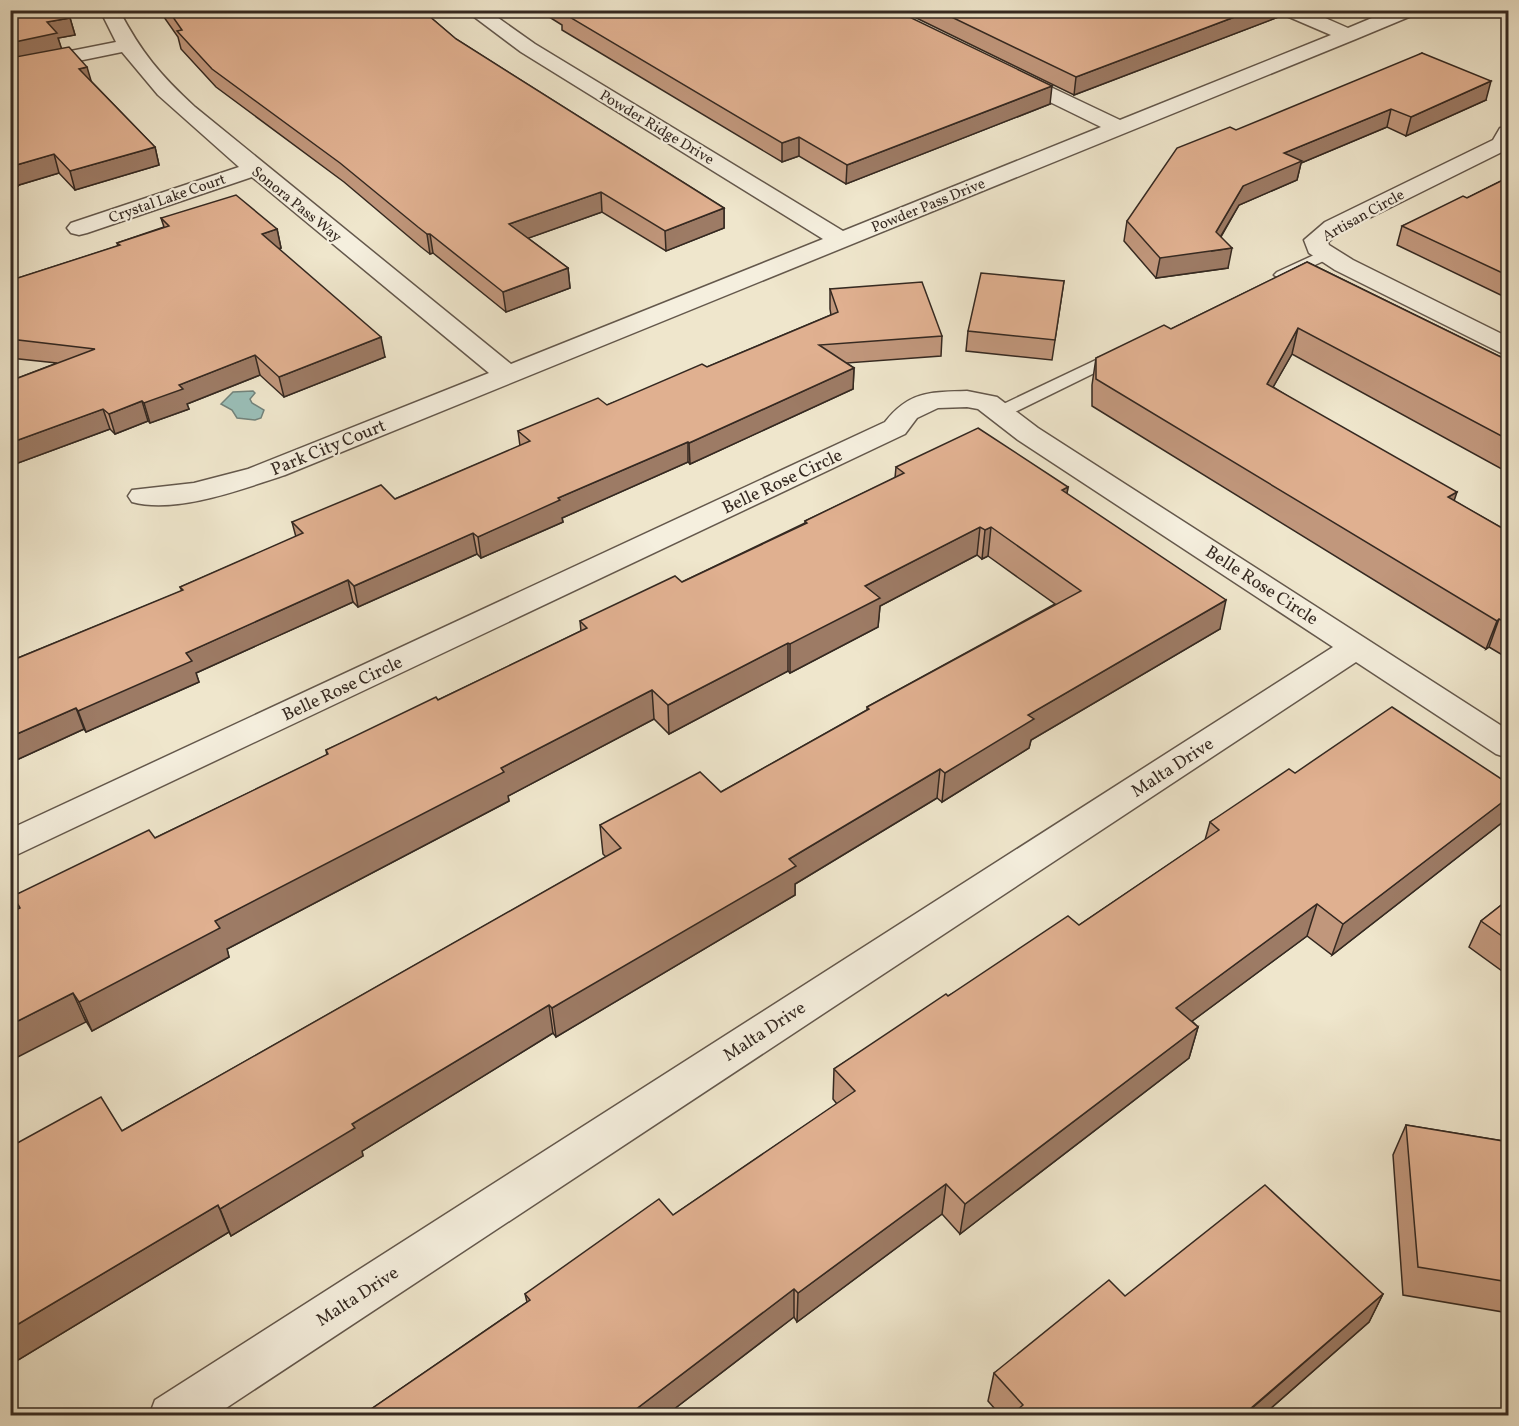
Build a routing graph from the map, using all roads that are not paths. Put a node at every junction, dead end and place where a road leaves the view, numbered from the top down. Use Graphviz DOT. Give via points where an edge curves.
graph roads {
  1 [pos="109,10"];
  2 [pos="474,10"];
  3 [pos="1289,10"];
  4 [pos="1409,10"];
  5 [pos="1349,35"];
  6 [pos="128,45"];
  7 [pos="994,67"];
  8 [pos="10,69"];
  9 [pos="1118,127"];
  10 [pos="1509,133"];
  11 [pos="255,169"];
  12 [pos="79,228"];
  13 [pos="842,240"];
  14 [pos="1325,255"];
  15 [pos="1263,284"];
  16 [pos="1138,345"];
  17 [pos="1509,347"];
  18 [pos="508,375"];
  19 [pos="1001,412"];
  20 [pos="142,496"];
  21 [pos="1357,647"];
  22 [pos="1509,746"];
  23 [pos="10,845"];
  24 [pos="172,1416"];
  1 -- 6 [label="street, Sonora Pass Way"];
  2 -- 13 [label="street, Powder Ridge Drive" via="528,48"];
  3 -- 5 [label="street"];
  4 -- 5 [label="street, Powder Pass Drive"];
  5 -- 9 [label="street, Powder Pass Drive"];
  6 -- 8 [label="street"];
  6 -- 11 [label="street, Sonora Pass Way" via="169,94"];
  7 -- 9 [label="street"];
  9 -- 13 [label="street, Powder Pass Drive"];
  10 -- 14 [label="street, Artisan Circle" via="1502,144 1334,227 1316,240 1317,248"];
  11 -- 12 [label="street, Crystal Lake Court"];
  11 -- 18 [label="street, Sonora Pass Way"];
  13 -- 18 [label="street, Powder Pass Drive"];
  14 -- 15 [label="lane"];
  14 -- 17 [label="street, Artisan Circle"];
  16 -- 19 [label="lane"];
  18 -- 20 [label="street, Park City Court" via="216,489 176,496"];
  19 -- 21 [label="street, Belle Rose Circle" via="1028,434"];
  19 -- 23 [label="street, Belle Rose Circle" via="987,403 967,399 933,400 907,412 895,428"];
  21 -- 22 [label="street, Belle Rose Circle"];
  21 -- 24 [label="street, Malta Drive"];
}
